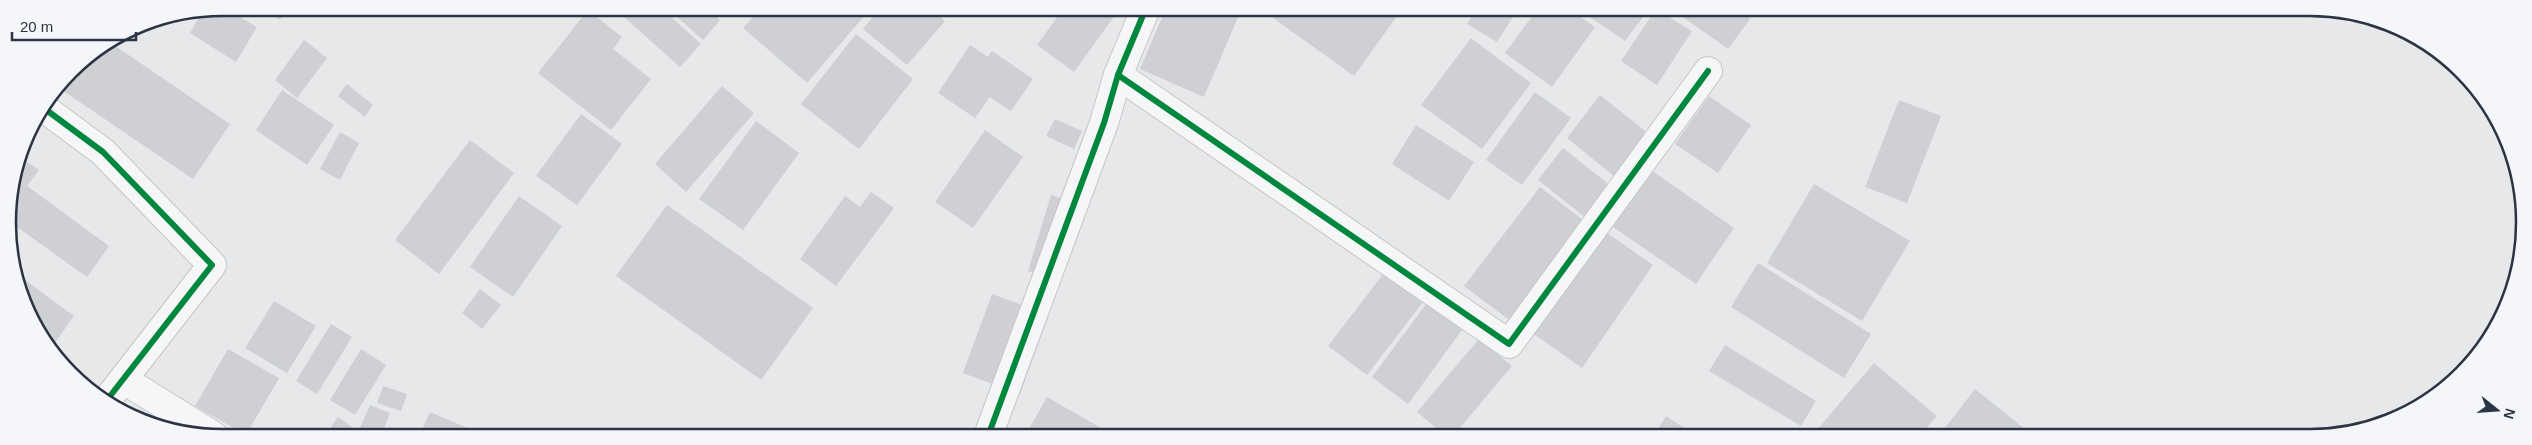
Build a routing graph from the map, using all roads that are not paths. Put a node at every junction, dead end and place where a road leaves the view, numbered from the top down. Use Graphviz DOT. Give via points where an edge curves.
graph roads {
  1 [pos="1143,16"];
  2 [pos="1708,71"];
  3 [pos="1118,75"];
  4 [pos="49,112"];
  5 [pos="116,390"];
  6 [pos="194,427"];
  7 [pos="991,429"];
  1 -- 3 [label="street"];
  2 -- 3 [label="street" via="1509,344"];
  3 -- 7 [label="street" via="1104,123"];
  4 -- 5 [label="street" via="103,152 212,265"];
  5 -- 6 [label="street"];
}
